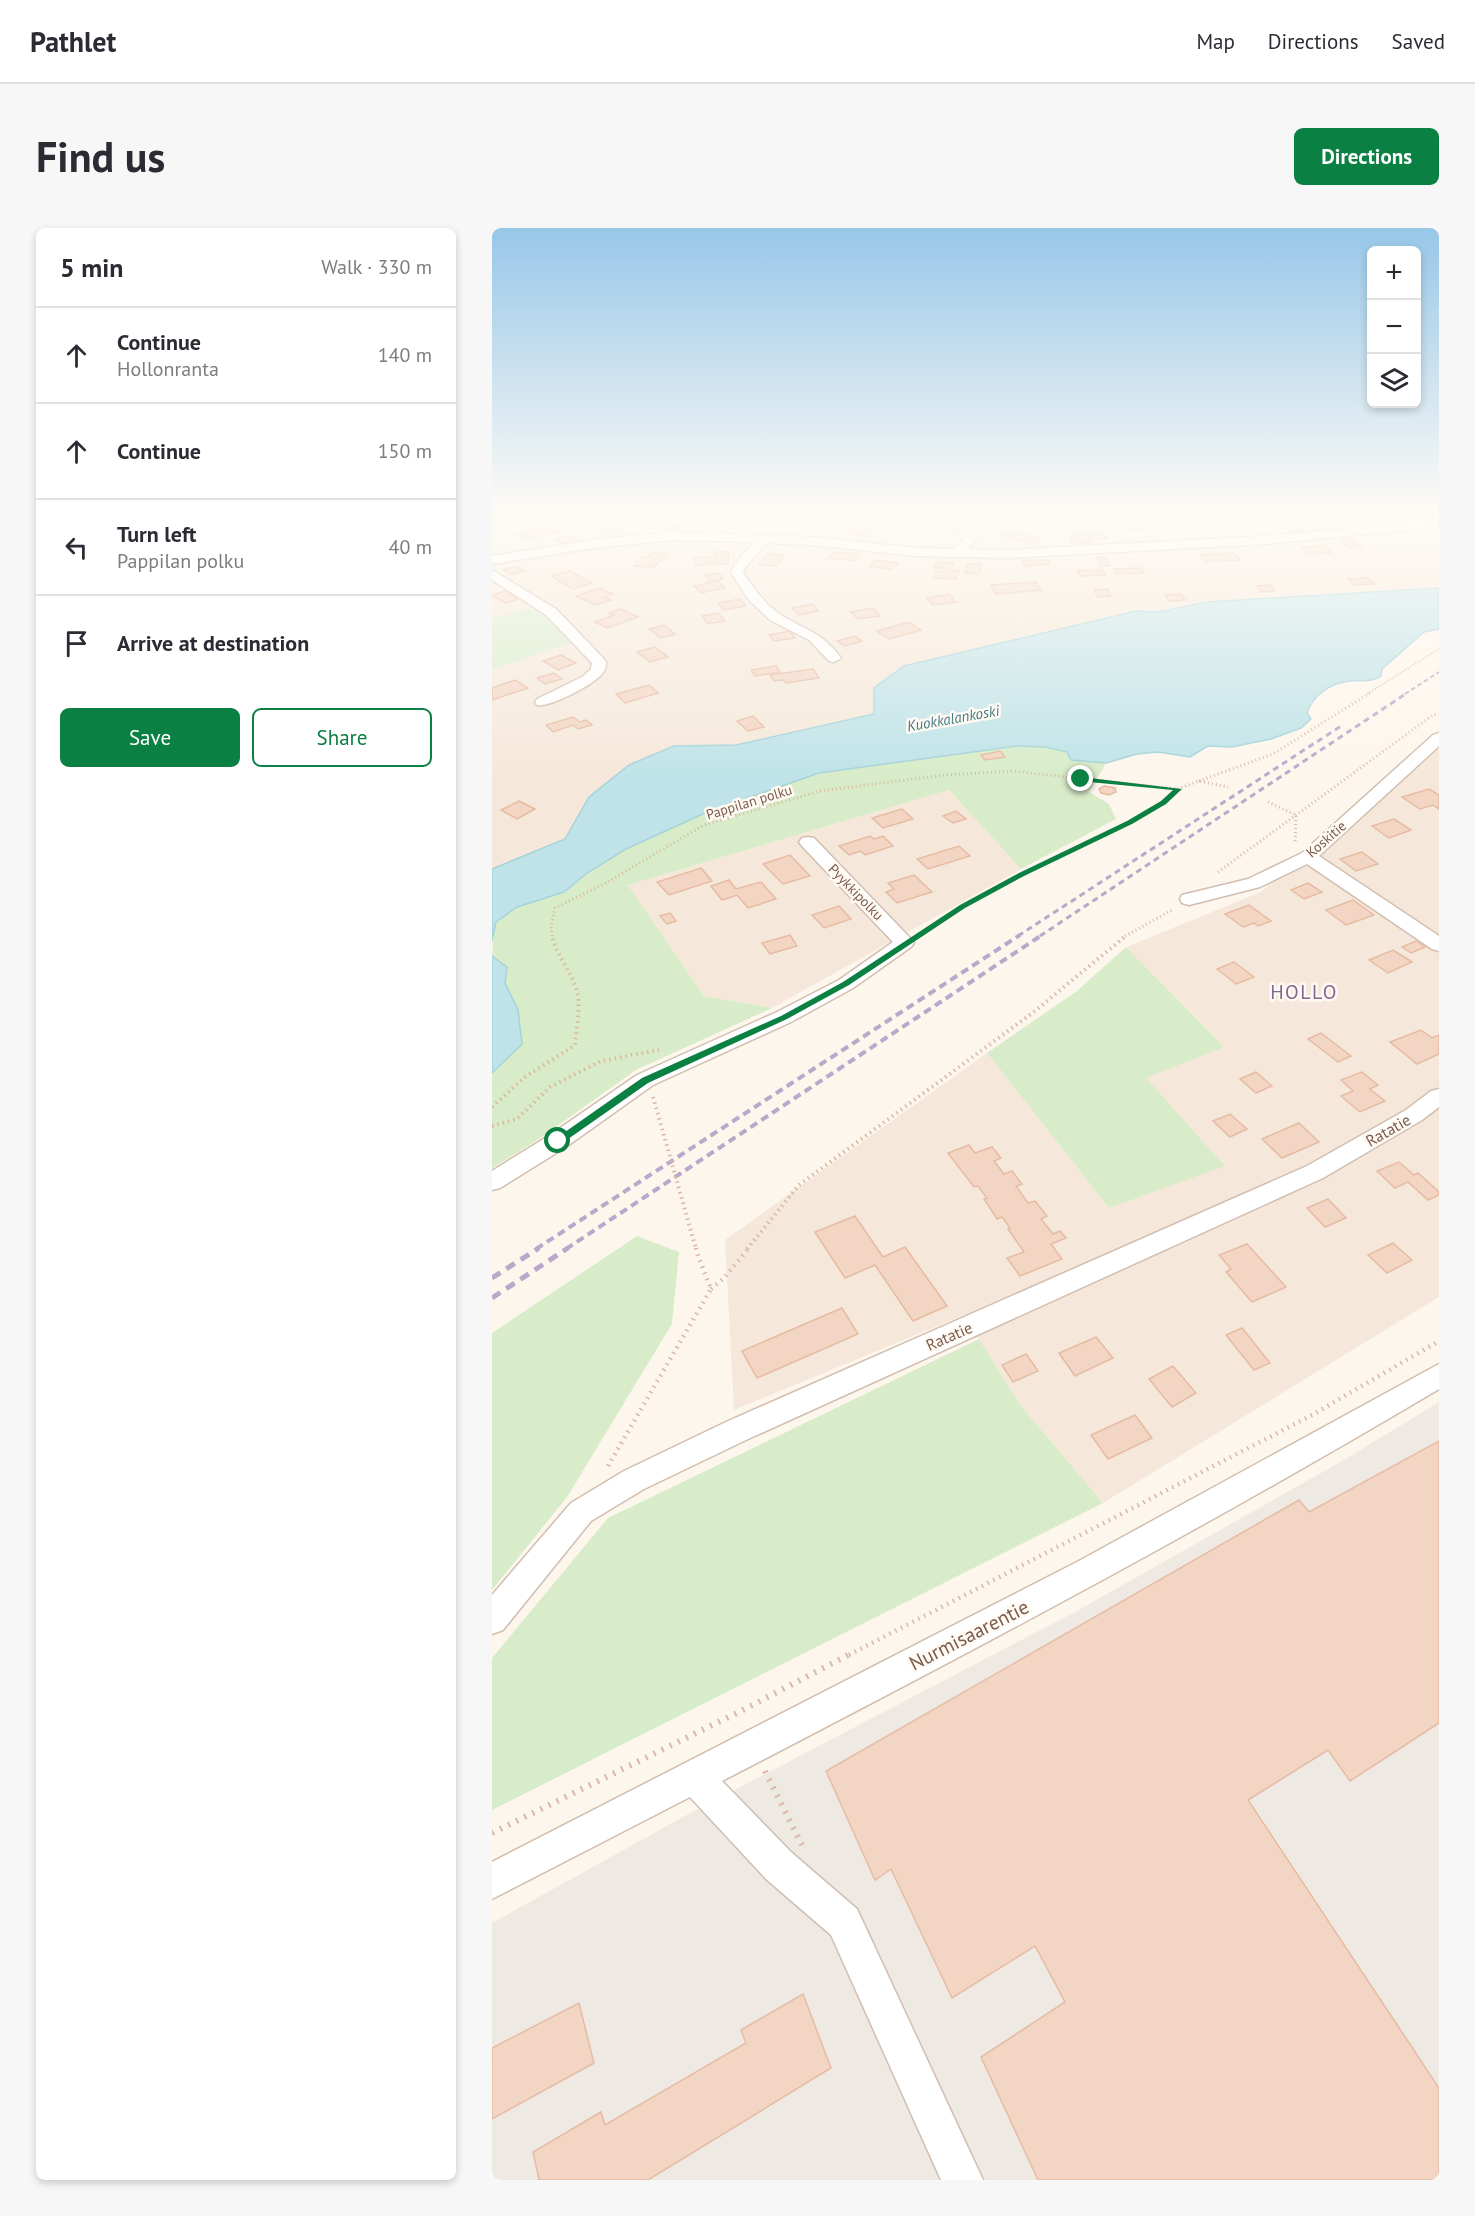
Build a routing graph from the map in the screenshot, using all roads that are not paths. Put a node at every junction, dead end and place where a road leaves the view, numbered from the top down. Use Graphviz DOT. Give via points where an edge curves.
graph roads {
  1 [pos="528,598"];
  2 [pos="755,598"];
  3 [pos="834,657"];
  4 [pos="542,702"];
  5 [pos="1439,738"];
  6 [pos="808,842"];
  7 [pos="1308,857"];
  8 [pos="1189,899"];
  9 [pos="1439,945"];
  10 [pos="1439,1096"];
  11 [pos="492,1182"];
  12 [pos="1439,1375"];
  13 [pos="492,1618"];
  14 [pos="694,1776"];
  15 [pos="492,1881"];
  16 [pos="962,2180"];
  1 -- 4 [label="street" via="551,612 599,662 598,670 587,680"];
  2 -- 3 [label="street" via="775,617 814,637"];
  5 -- 7 [label="street, Koskitie"];
  6 -- 11 [label="street, Pyykkipolku" via="904,943 846,984 784,1017 645,1080"];
  7 -- 8 [label="street, Koskitie" via="1254,883"];
  7 -- 9 [label="street"];
  10 -- 13 [label="street, Ratatie" via="1414,1115 1315,1172 634,1480 581,1512"];
  12 -- 14 [label="street, Nurmisaarentie" via="1077,1579"];
  14 -- 15 [label="street, Nurmisaarentie"];
  14 -- 16 [label="street" via="778,1866 844,1922"];
}
